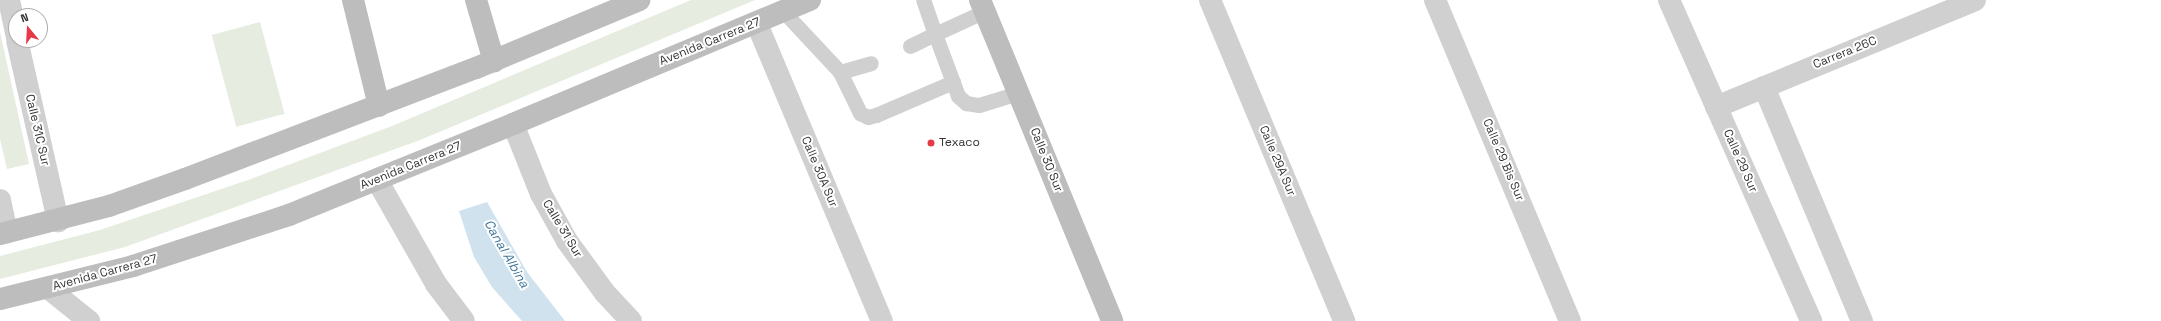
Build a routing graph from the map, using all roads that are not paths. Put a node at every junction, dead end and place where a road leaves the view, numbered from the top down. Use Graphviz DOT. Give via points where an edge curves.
graph roads {
  1 [pos="353,0"];
  2 [pos="476,0"];
  3 [pos="639,0"];
  4 [pos="810,0"];
  5 [pos="923,0"];
  6 [pos="1210,0"];
  7 [pos="1435,0"];
  8 [pos="1669,0"];
  9 [pos="1975,0"];
  10 [pos="982,6"];
  11 [pos="783,11"];
  12 [pos="757,24"];
  13 [pos="935,34"];
  14 [pos="910,46"];
  15 [pos="19,48"];
  16 [pos="494,61"];
  17 [pos="871,63"];
  18 [pos="840,72"];
  19 [pos="953,82"];
  20 [pos="1764,87"];
  21 [pos="1018,93"];
  22 [pos="379,106"];
  23 [pos="1716,107"];
  24 [pos="513,124"];
  25 [pos="377,180"];
  26 [pos="0,200"];
  27 [pos="58,221"];
  28 [pos="4,233"];
  29 [pos="48,288"];
  30 [pos="0,299"];
  31 [pos="89,321"];
  32 [pos="464,321"];
  33 [pos="631,321"];
  34 [pos="882,321"];
  35 [pos="1112,321"];
  36 [pos="1344,321"];
  37 [pos="1570,321"];
  38 [pos="1811,321"];
  39 [pos="1862,321"];
  1 -- 22 [label="main road"];
  2 -- 16 [label="main road"];
  3 -- 16 [label="main road"];
  4 -- 11 [label="main road, Avenida Carrera 27"];
  5 -- 13 [label="lane"];
  6 -- 36 [label="street, Calle 29A Sur"];
  7 -- 37 [label="street, Calle 29 Bis Sur"];
  8 -- 23 [label="street, Calle 29 Sur"];
  9 -- 20 [label="street, Carrera 26C"];
  10 -- 13 [label="lane"];
  10 -- 21 [label="main road, Calle 30 Sur"];
  11 -- 12 [label="main road, Avenida Carrera 27"];
  11 -- 18 [label="lane"];
  12 -- 24 [label="main road, Avenida Carrera 27"];
  12 -- 34 [label="street, Calle 30A Sur"];
  13 -- 14 [label="lane"];
  13 -- 19 [label="lane"];
  15 -- 27 [label="street, Calle 31C Sur"];
  16 -- 22 [label="main road"];
  17 -- 18 [label="lane"];
  18 -- 19 [label="lane" via="860,113 868,117 876,116"];
  19 -- 21 [label="lane" via="958,96 966,103 979,105"];
  20 -- 23 [label="street, Carrera 26C"];
  20 -- 39 [label="street"];
  21 -- 35 [label="main road, Calle 30 Sur"];
  22 -- 27 [label="main road" via="171,184"];
  23 -- 38 [label="street, Calle 29 Sur"];
  24 -- 25 [label="main road, Avenida Carrera 27"];
  24 -- 33 [label="street, Calle 31 Sur" via="541,194 567,241 605,293"];
  25 -- 29 [label="main road, Avenida Carrera 27" via="207,244"];
  25 -- 32 [label="street" via="436,284"];
  26 -- 28 [label="street"];
  27 -- 28 [label="main road"];
  29 -- 30 [label="main road, Avenida Carrera 27"];
  29 -- 31 [label="street"];
}
